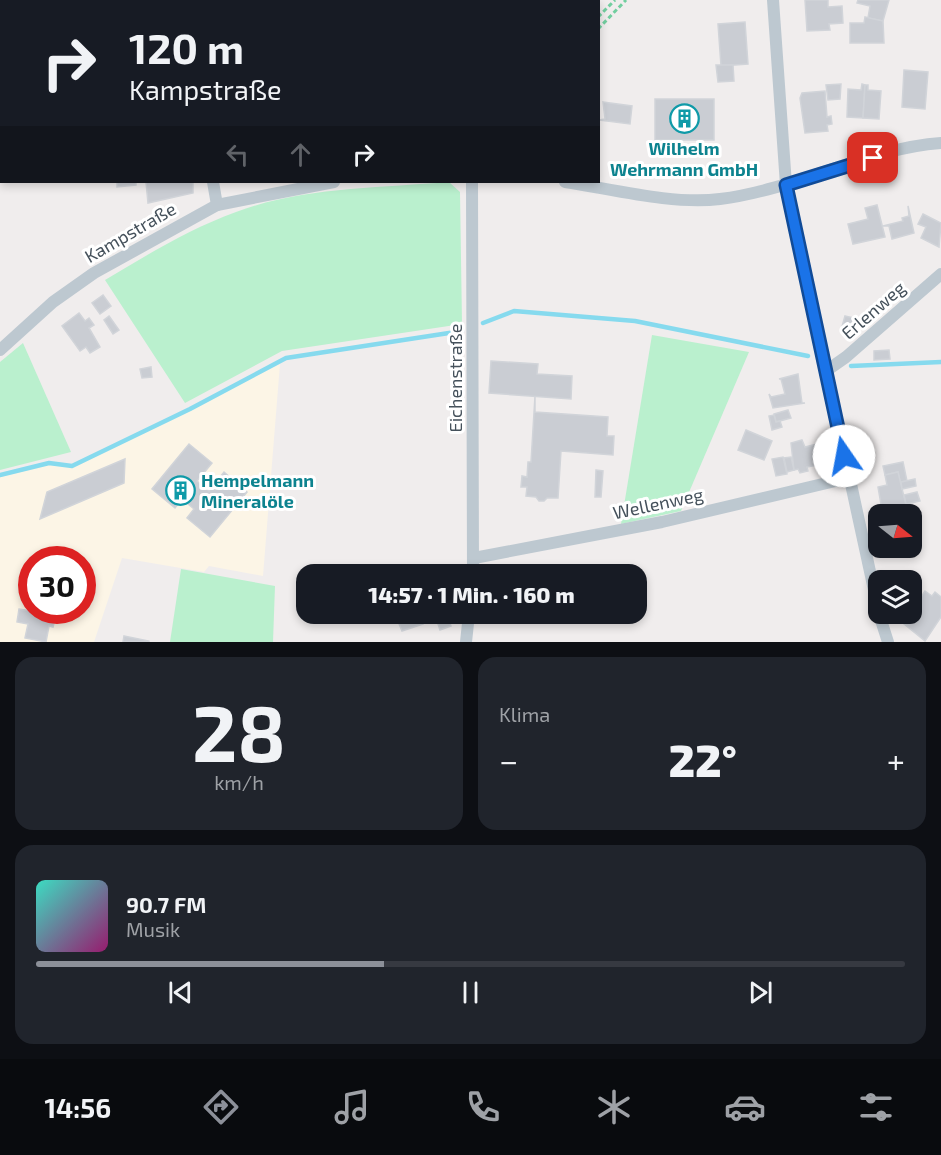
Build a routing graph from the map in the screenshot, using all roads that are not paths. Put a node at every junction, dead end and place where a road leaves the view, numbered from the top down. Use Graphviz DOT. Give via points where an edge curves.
graph roads {
  1 [pos="773,0"];
  2 [pos="941,143"];
  3 [pos="213,183"];
  4 [pos="329,183"];
  5 [pos="472,183"];
  6 [pos="572,183"];
  7 [pos="786,185"];
  8 [pos="217,205"];
  9 [pos="941,274"];
  10 [pos="0,350"];
  11 [pos="826,371"];
  12 [pos="848,478"];
  13 [pos="474,558"];
  14 [pos="474,564"];
  15 [pos="869,570"];
  16 [pos="468,624"];
  17 [pos="882,624"];
  18 [pos="466,642"];
  19 [pos="888,642"];
  1 -- 7 [label="street"];
  2 -- 7 [label="street" via="916,144"];
  3 -- 8 [label="street"];
  4 -- 8 [label="street, Kampstraße"];
  5 -- 13 [label="street, Eichenstraße"];
  6 -- 7 [label="street" via="718,200"];
  7 -- 11 [label="street"];
  8 -- 10 [label="street, Kampstraße" via="94,273 53,302"];
  9 -- 11 [label="street, Erlenweg"];
  11 -- 12 [label="street"];
  12 -- 13 [label="street, Wellenweg" via="662,522"];
  12 -- 15 [label="street"];
  13 -- 14 [label="street, Eichenstraße"];
  16 -- 18 [label="street"];
  17 -- 19 [label="street"];
}
